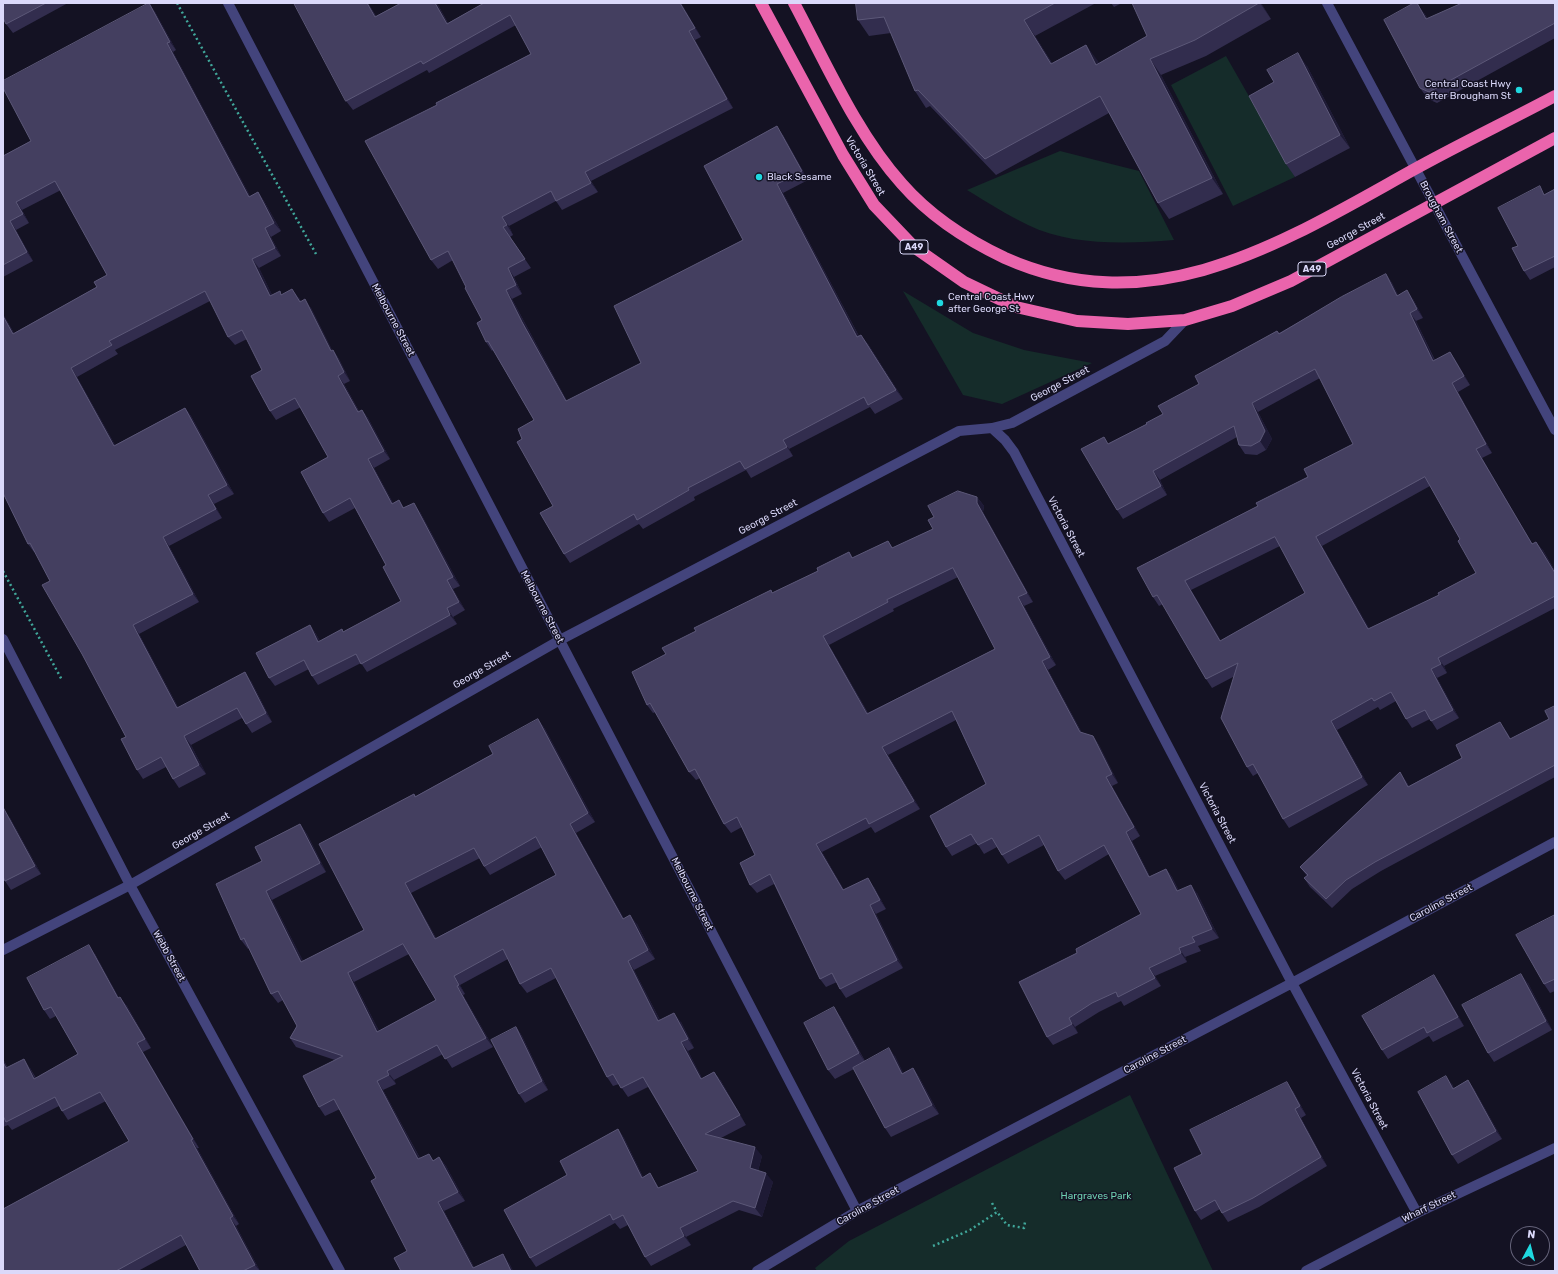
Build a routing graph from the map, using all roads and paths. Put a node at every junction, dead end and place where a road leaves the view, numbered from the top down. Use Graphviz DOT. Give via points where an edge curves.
graph roads {
  1 [pos="177,3"];
  2 [pos="228,3"];
  3 [pos="761,3"];
  4 [pos="794,3"];
  5 [pos="1327,3"];
  6 [pos="1555,96"];
  7 [pos="1555,138"];
  8 [pos="1416,168"];
  9 [pos="1432,203"];
  10 [pos="316,254"];
  11 [pos="1185,320"];
  12 [pos="992,428"];
  13 [pos="1555,430"];
  14 [pos="3,571"];
  15 [pos="3,639"];
  16 [pos="560,640"];
  17 [pos="62,680"];
  18 [pos="1555,842"];
  19 [pos="130,885"];
  20 [pos="3,950"];
  21 [pos="1292,983"];
  22 [pos="1555,1148"];
  23 [pos="992,1202"];
  24 [pos="857,1211"];
  25 [pos="997,1212"];
  26 [pos="1417,1212"];
  27 [pos="1025,1222"];
  28 [pos="933,1246"];
  29 [pos="340,1271"];
  30 [pos="757,1271"];
  31 [pos="1306,1271"];
  1 -- 10 [label="path"];
  2 -- 16 [label="street, Melbourne Street"];
  3 -- 11 [label="highway, Victoria Street / A49" via="843,155 874,205 914,247 964,282 1016,307 1077,320 1128,324"];
  4 -- 8 [label="highway, Victoria Street" via="850,108 874,147 902,184 940,219 982,247 1029,268 1089,281 1129,283 1177,277 1221,266 1310,228"];
  5 -- 8 [label="street, Brougham Street"];
  6 -- 8 [label="highway"];
  7 -- 9 [label="highway, George Street / A49"];
  8 -- 9 [label="street, Brougham Street"];
  9 -- 11 [label="highway, George Street / A49" via="1291,281 1232,306"];
  9 -- 13 [label="street, Brougham Street"];
  11 -- 12 [label="street, George Street" via="1165,341 1012,423"];
  12 -- 16 [label="street, George Street" via="959,431"];
  12 -- 21 [label="street, Victoria Street" via="1014,452"];
  14 -- 17 [label="path"];
  15 -- 19 [label="street, Webb Street"];
  16 -- 19 [label="street, George Street"];
  16 -- 24 [label="street, Melbourne Street"];
  18 -- 21 [label="street, Caroline Street"];
  19 -- 20 [label="street, George Street"];
  19 -- 29 [label="street, Webb Street"];
  21 -- 24 [label="street, Caroline Street"];
  21 -- 26 [label="street, Victoria Street"];
  22 -- 26 [label="street, Wharf Street"];
  23 -- 25 [label="path"];
  24 -- 30 [label="street, Caroline Street"];
  25 -- 27 [label="path" via="1007,1225 1024,1228"];
  25 -- 28 [label="path" via="970,1230"];
  26 -- 31 [label="street, Wharf Street"];
}
